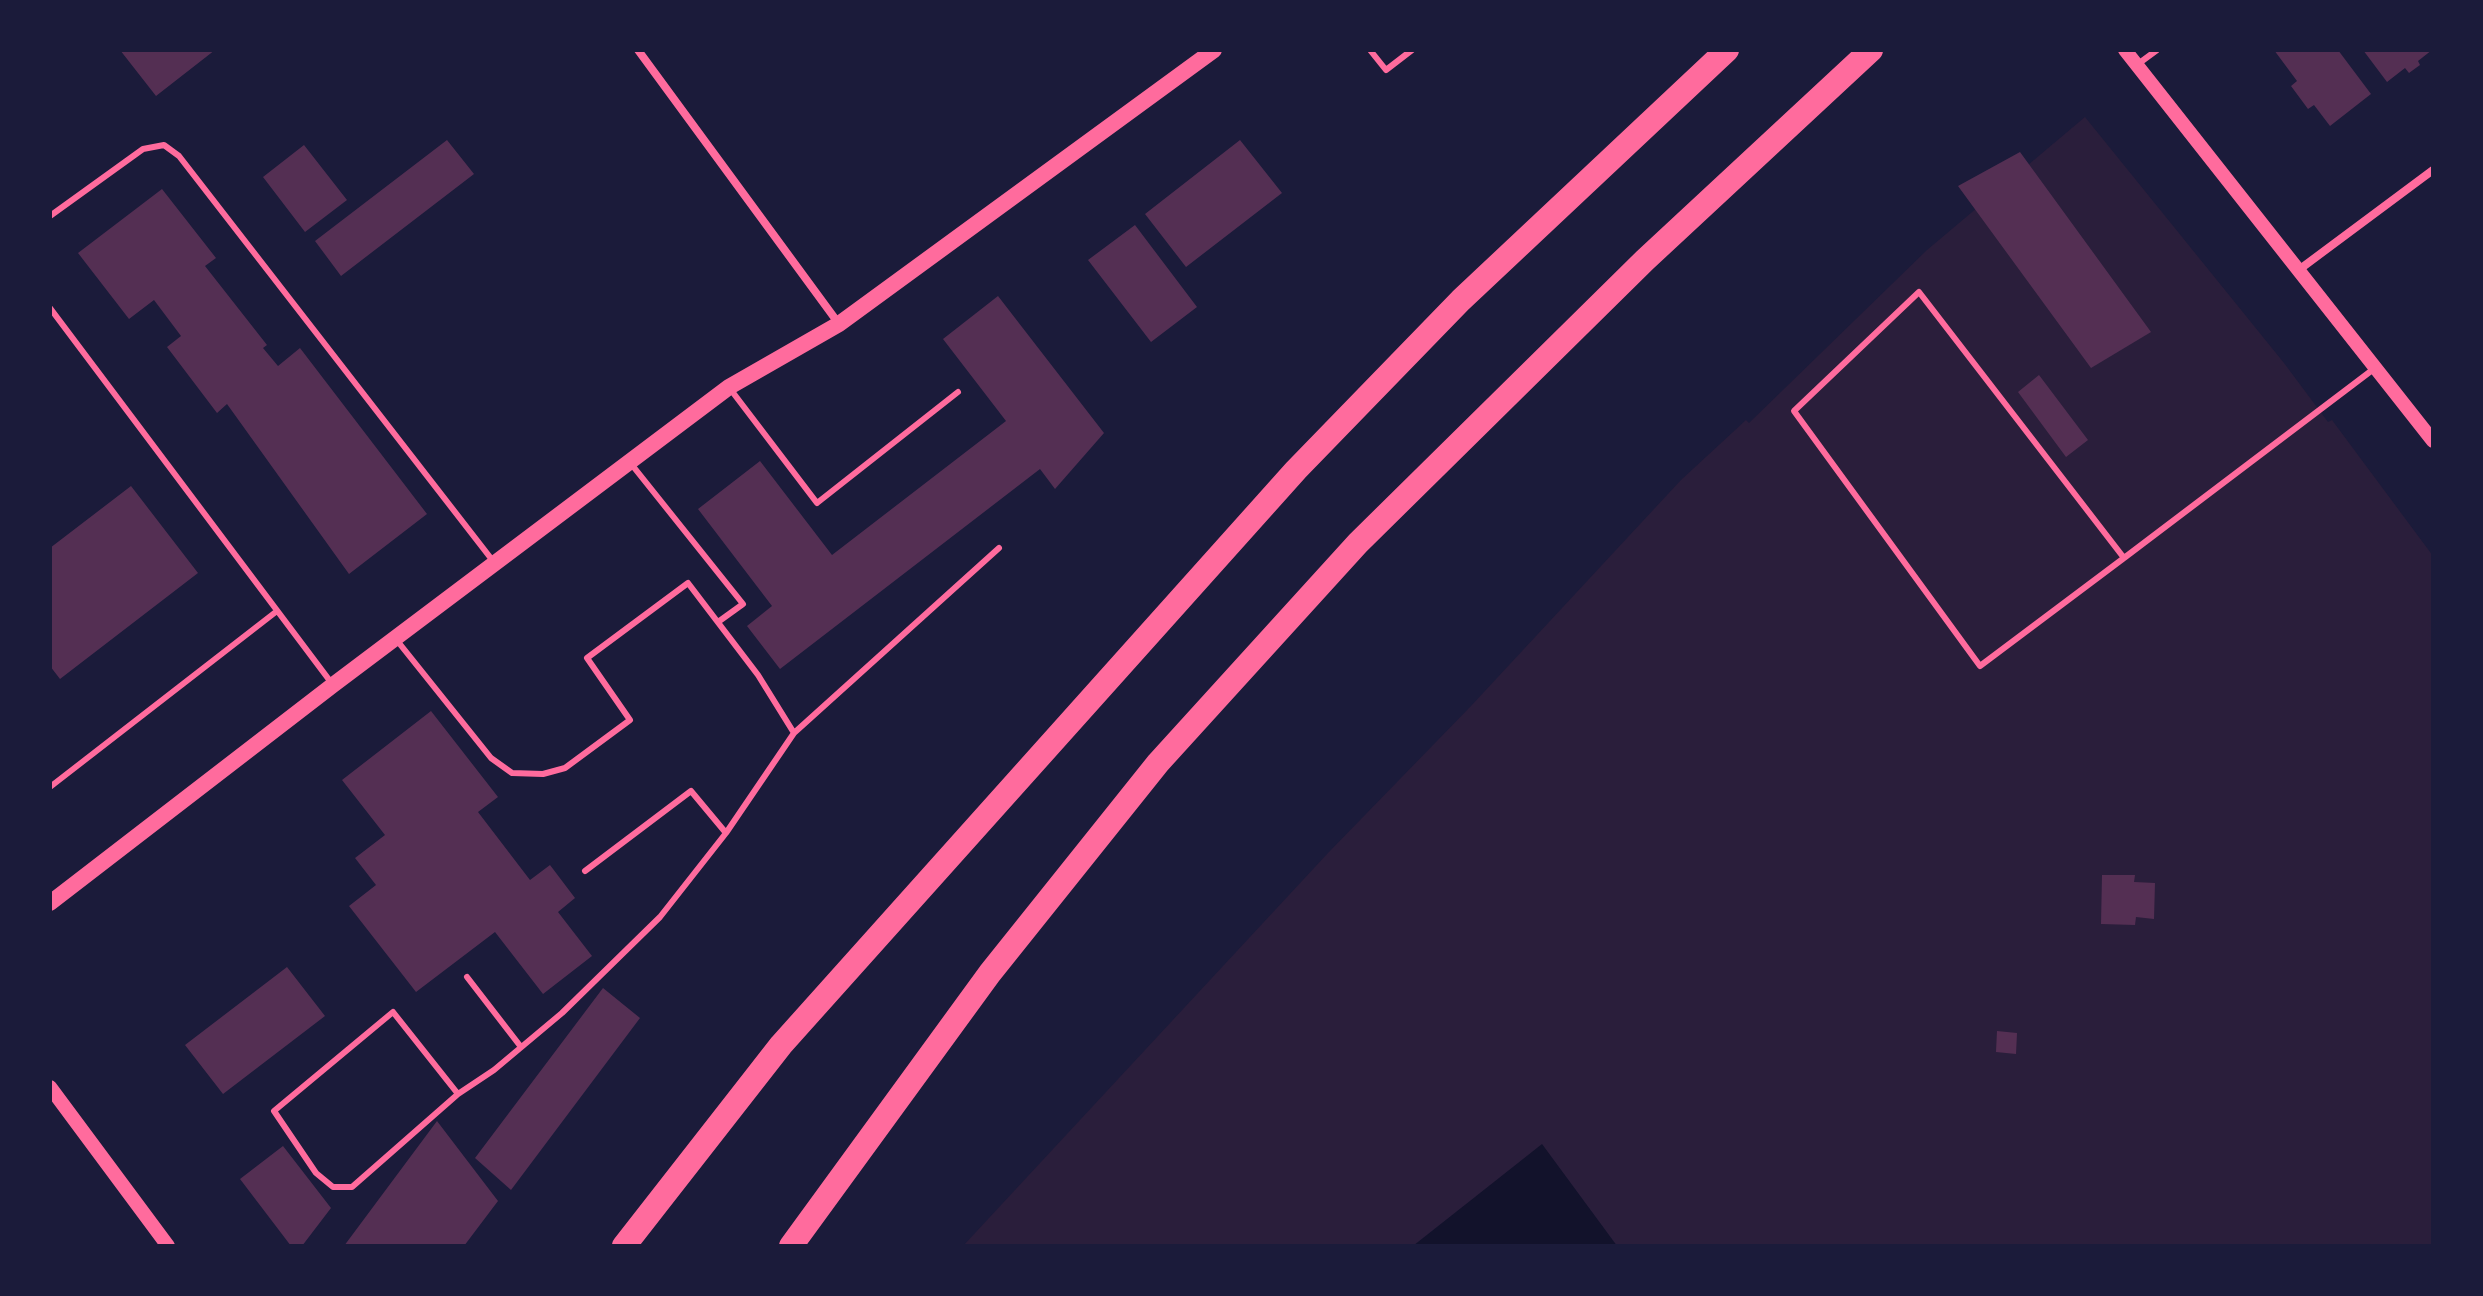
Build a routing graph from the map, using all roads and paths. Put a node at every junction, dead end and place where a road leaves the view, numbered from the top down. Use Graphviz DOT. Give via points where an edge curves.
graph roads {
  1 [pos="638,50"];
  2 [pos="1214,50"];
  3 [pos="1370,50"];
  4 [pos="1412,50"];
  5 [pos="1727,50"];
  6 [pos="1871,50"];
  7 [pos="2125,50"];
  8 [pos="2157,50"];
  9 [pos="2138,64"];
  10 [pos="2433,170"];
  11 [pos="50,216"];
  12 [pos="2300,269"];
  13 [pos="50,308"];
  14 [pos="839,324"];
  15 [pos="2375,368"];
  16 [pos="729,387"];
  17 [pos="958,392"];
  18 [pos="2433,441"];
  19 [pos="630,462"];
  20 [pos="999,548"];
  21 [pos="2124,558"];
  22 [pos="495,563"];
  23 [pos="277,611"];
  24 [pos="718,622"];
  25 [pos="395,638"];
  26 [pos="333,685"];
  27 [pos="794,733"];
  28 [pos="50,787"];
  29 [pos="726,833"];
  30 [pos="585,871"];
  31 [pos="50,903"];
  32 [pos="467,977"];
  33 [pos="521,1047"];
  34 [pos="50,1087"];
  35 [pos="458,1094"];
  36 [pos="168,1246"];
  37 [pos="624,1246"];
  38 [pos="791,1246"];
  1 -- 14 [label="street"];
  2 -- 14 [label="main road"];
  3 -- 4 [label="lane" via="1386,70"];
  5 -- 37 [label="highway" via="1461,300 1296,470 792,1033"];
  6 -- 38 [label="highway" via="1645,260 1358,543 1158,763 990,973"];
  7 -- 9 [label="street"];
  8 -- 9 [label="lane"];
  9 -- 12 [label="street"];
  10 -- 12 [label="street"];
  11 -- 22 [label="lane" via="143,149 164,145 179,156"];
  12 -- 15 [label="street"];
  13 -- 23 [label="lane"];
  14 -- 16 [label="main road"];
  15 -- 18 [label="street"];
  15 -- 21 [label="lane"];
  16 -- 17 [label="lane" via="817,503"];
  16 -- 19 [label="main road"];
  19 -- 22 [label="main road"];
  19 -- 24 [label="lane" via="743,604"];
  20 -- 27 [label="lane"];
  21 -- 21 [label="lane" via="1919,292 1794,411 1980,666"];
  22 -- 25 [label="main road"];
  23 -- 26 [label="lane"];
  23 -- 28 [label="lane"];
  24 -- 25 [label="lane" via="688,583 587,658 630,720 565,768 543,774 512,773 491,758"];
  24 -- 27 [label="lane"];
  25 -- 26 [label="main road"];
  26 -- 31 [label="main road"];
  27 -- 29 [label="lane"];
  29 -- 30 [label="lane" via="691,791"];
  29 -- 33 [label="lane" via="660,917"];
  32 -- 33 [label="lane"];
  33 -- 35 [label="lane"];
  34 -- 36 [label="street"];
  35 -- 35 [label="lane" via="352,1187 333,1187 316,1173 274,1111 393,1012"];
}
